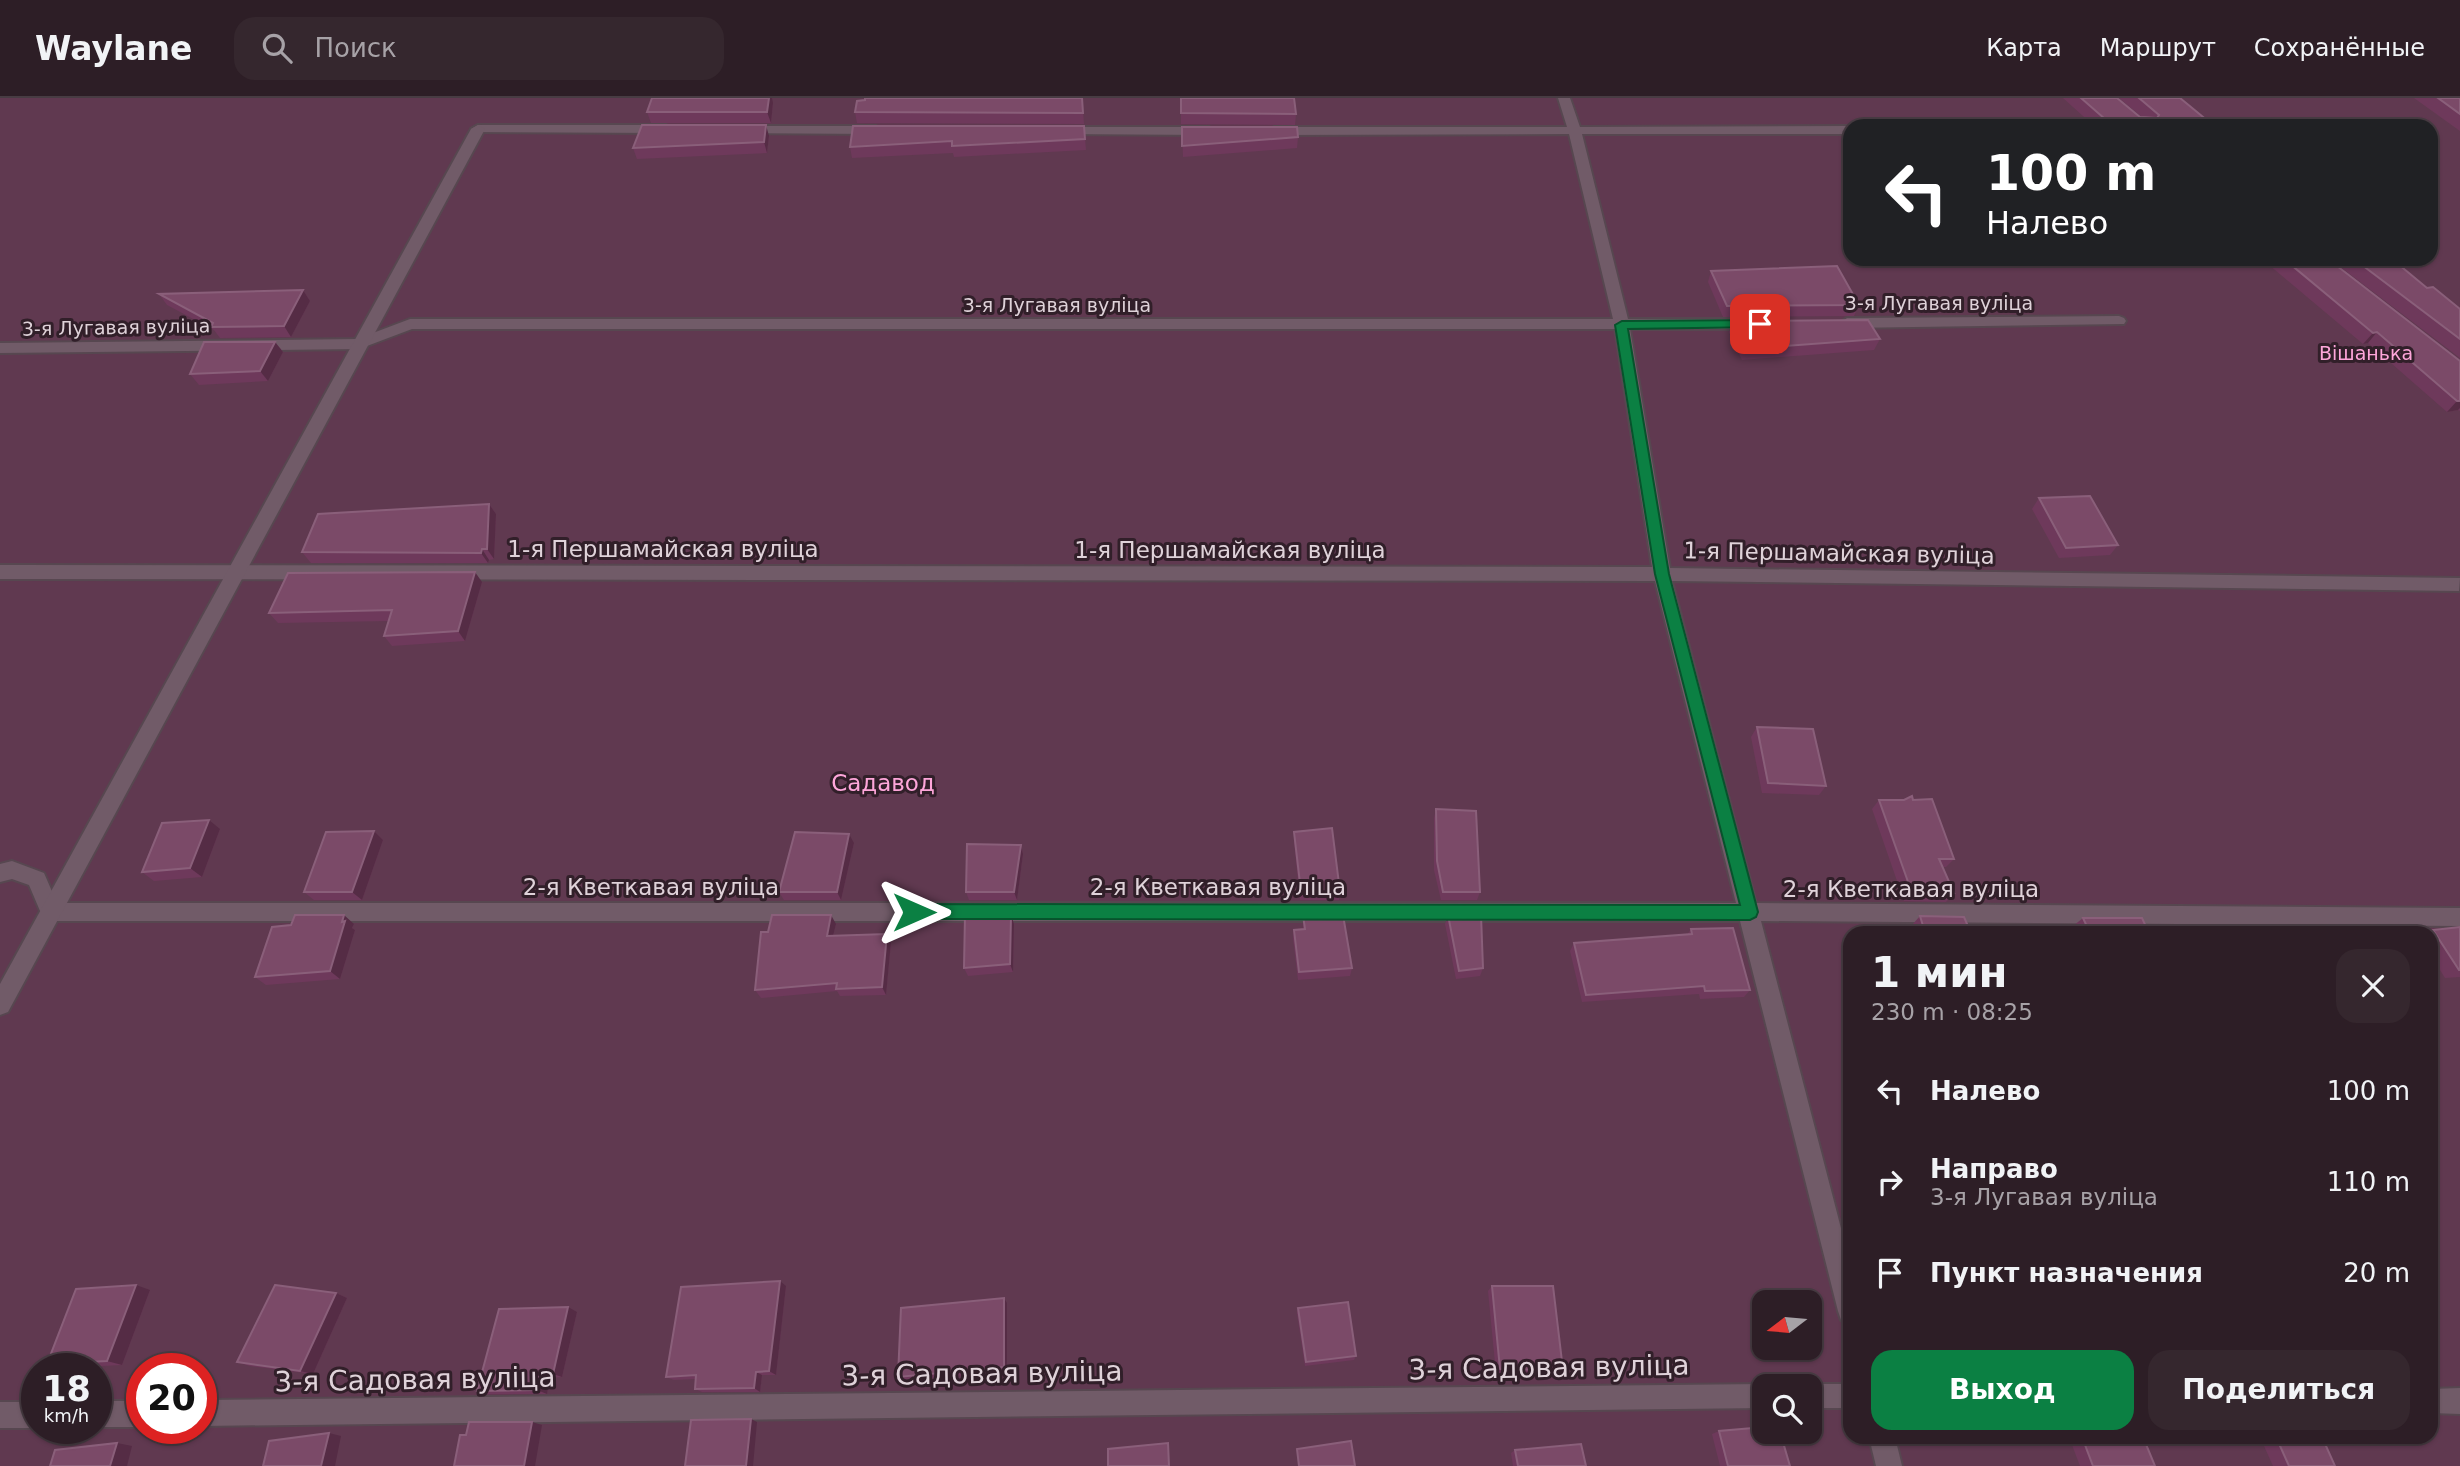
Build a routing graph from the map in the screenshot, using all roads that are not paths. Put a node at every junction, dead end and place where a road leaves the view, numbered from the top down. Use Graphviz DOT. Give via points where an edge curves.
graph roads {
  1 [pos="1564,98"];
  2 [pos="687,130"];
  3 [pos="728,130"];
  4 [pos="895,130"];
  5 [pos="1843,130"];
  6 [pos="1048,131"];
  7 [pos="1228,131"];
  8 [pos="1256,131"];
  9 [pos="1575,132"];
  10 [pos="2119,321"];
  11 [pos="1829,323"];
  12 [pos="1773,324"];
  13 [pos="1622,325"];
  14 [pos="359,344"];
  15 [pos="0,348"];
  16 [pos="237,571"];
  17 [pos="0,572"];
  18 [pos="1662,574"];
  19 [pos="2459,584"];
  20 [pos="0,873"];
  21 [pos="50,912"];
  22 [pos="1750,912"];
  23 [pos="2460,917"];
  24 [pos="0,1005"];
  25 [pos="1843,1283"];
  26 [pos="1843,1395"];
  27 [pos="1752,1396"];
  28 [pos="1822,1396"];
  29 [pos="2438,1401"];
  30 [pos="2460,1401"];
  31 [pos="217,1413"];
  32 [pos="0,1415"];
  33 [pos="21,1415"];
  34 [pos="1884,1444"];
  35 [pos="1889,1466"];
  1 -- 9 [label="street"];
  2 -- 14 [label="street" via="478,129"];
  3 -- 4 [label="street"];
  5 -- 9 [label="street"];
  6 -- 7 [label="street"];
  8 -- 9 [label="street"];
  9 -- 13 [label="street"];
  10 -- 11 [label="street, 3-я Лугавая вуліца"];
  12 -- 13 [label="street, 3-я Лугавая вуліца"];
  13 -- 14 [label="street, 3-я Лугавая вуліца" via="410,324"];
  13 -- 18 [label="street"];
  14 -- 15 [label="street, 3-я Лугавая вуліца"];
  14 -- 16 [label="street"];
  16 -- 17 [label="street, 1-я Першамайская вуліца"];
  16 -- 18 [label="street, 1-я Першамайская вуліца"];
  16 -- 21 [label="street"];
  18 -- 19 [label="street, 1-я Першамайская вуліца"];
  18 -- 22 [label="street"];
  20 -- 21 [label="street" via="12,870 37,879"];
  21 -- 22 [label="street, 2-я Кветкавая вуліца"];
  21 -- 24 [label="street"];
  22 -- 23 [label="street, 2-я Кветкавая вуліца"];
  22 -- 25 [label="street"];
  26 -- 28 [label="street"];
  27 -- 31 [label="street, 3-я Садовая вуліца"];
  29 -- 30 [label="street"];
  32 -- 33 [label="street"];
  34 -- 35 [label="street"];
}
